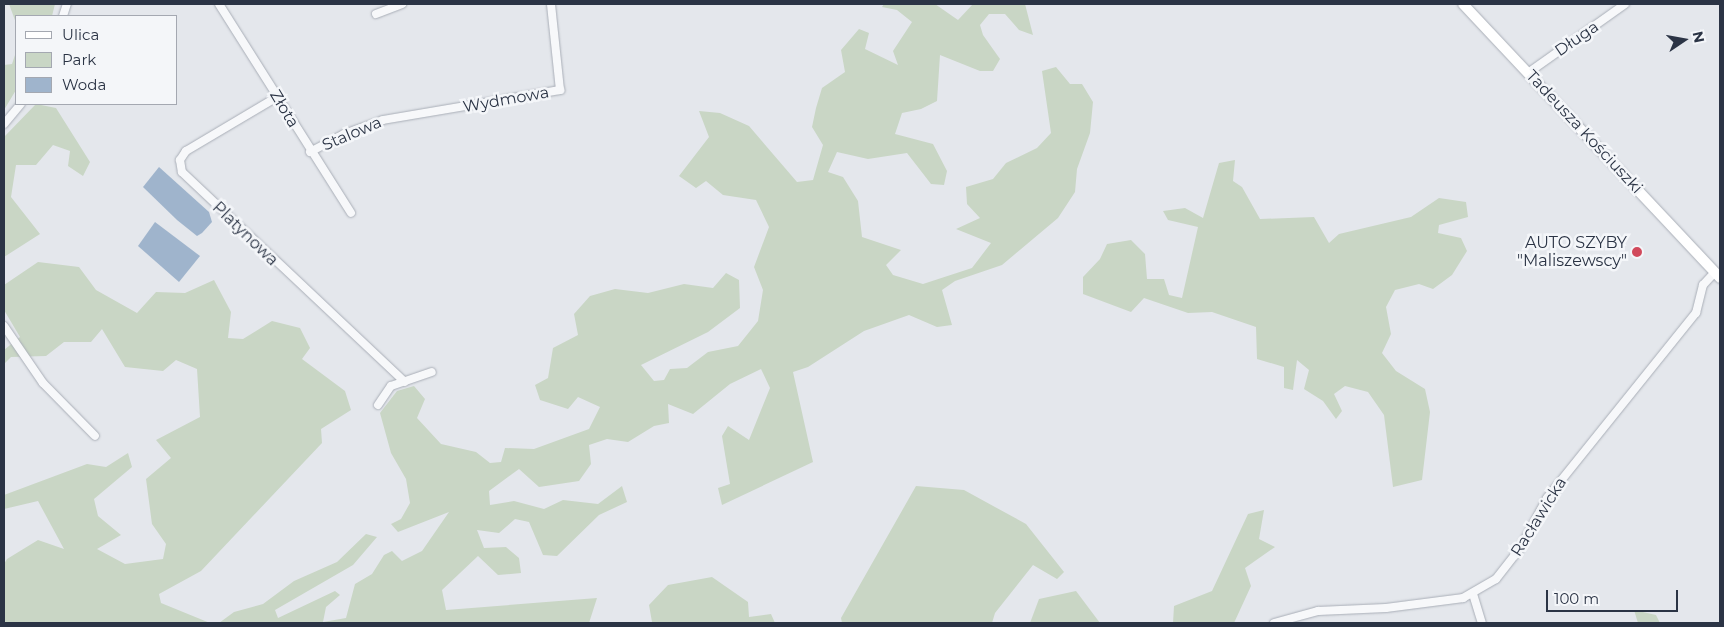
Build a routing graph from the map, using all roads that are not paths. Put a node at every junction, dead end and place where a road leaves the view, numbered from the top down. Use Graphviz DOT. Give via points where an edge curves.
graph roads {
  1 [pos="219,4"];
  2 [pos="402,4"];
  3 [pos="551,4"];
  4 [pos="1463,4"];
  5 [pos="1625,4"];
  6 [pos="376,14"];
  7 [pos="1528,73"];
  8 [pos="277,97"];
  9 [pos="20,105"];
  10 [pos="425,114"];
  11 [pos="4,124"];
  12 [pos="310,152"];
  13 [pos="351,214"];
  14 [pos="1718,275"];
  15 [pos="4,326"];
  16 [pos="432,372"];
  17 [pos="404,382"];
  18 [pos="378,405"];
  19 [pos="95,436"];
  20 [pos="1473,594"];
  21 [pos="1274,623"];
  22 [pos="1482,623"];
  1 -- 8 [label="street, Złota"];
  2 -- 6 [label="street"];
  3 -- 10 [label="street, Wydmowa" via="560,90"];
  4 -- 7 [label="main road, Tadeusza Kościuszki"];
  5 -- 7 [label="street, Długa"];
  7 -- 14 [label="main road, Tadeusza Kościuszki"];
  8 -- 12 [label="street, Złota"];
  8 -- 17 [label="street, Platynowa" via="186,151 180,160 182,172"];
  9 -- 11 [label="street"];
  10 -- 12 [label="street, Stalowa" via="383,120 344,134"];
  12 -- 13 [label="street, Złota"];
  14 -- 20 [label="street, Racławicka" via="1703,285 1696,313 1547,498 1506,568 1496,580"];
  15 -- 19 [label="street" via="43,382"];
  16 -- 17 [label="street"];
  17 -- 18 [label="street" via="391,386"];
  20 -- 21 [label="street, Racławicka" via="1434,603 1318,611"];
  20 -- 22 [label="street"];
}
